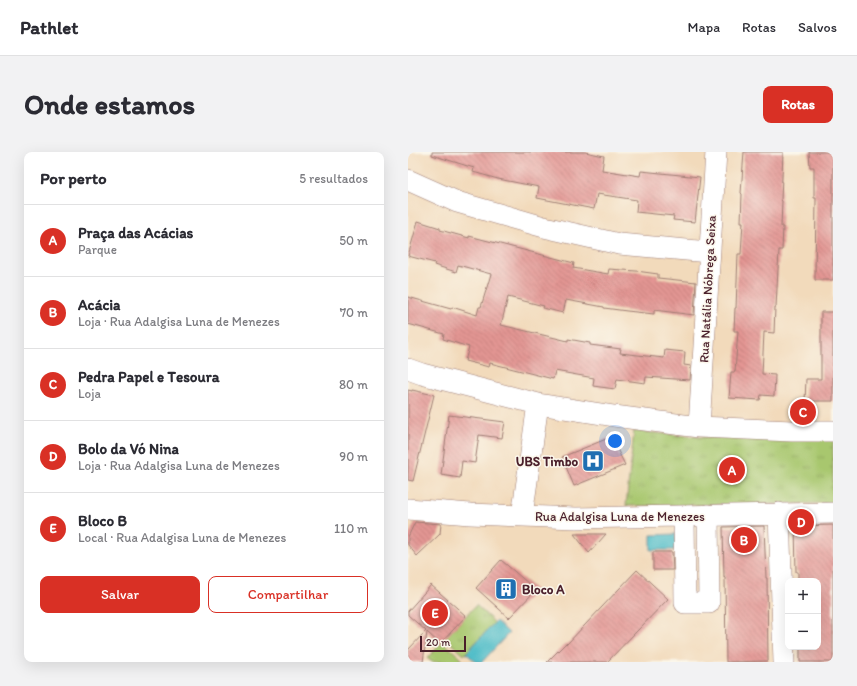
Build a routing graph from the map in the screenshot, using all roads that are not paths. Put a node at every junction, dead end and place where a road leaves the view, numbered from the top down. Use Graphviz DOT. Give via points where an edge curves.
graph roads {
  1 [pos="716,152"];
  2 [pos="408,180"];
  3 [pos="709,252"];
  4 [pos="408,369"];
  5 [pos="538,404"];
  6 [pos="699,427"];
  7 [pos="833,432"];
  8 [pos="408,509"];
  9 [pos="833,512"];
  10 [pos="779,513"];
  11 [pos="708,515"];
  12 [pos="522,516"];
  13 [pos="684,516"];
  14 [pos="784,662"];
  1 -- 3 [label="street, Rua Natália Nóbrega Seixa"];
  2 -- 3 [label="street" via="457,202 544,227 619,244"];
  3 -- 6 [label="street, Rua Natália Nóbrega Seixa"];
  4 -- 5 [label="street"];
  5 -- 6 [label="street"];
  5 -- 12 [label="street"];
  6 -- 7 [label="street"];
  8 -- 12 [label="street, Rua Adalgisa Luna de Menezes"];
  9 -- 10 [label="street, Rua Adalgisa Luna de Menezes"];
  10 -- 11 [label="street, Rua Adalgisa Luna de Menezes"];
  10 -- 14 [label="street"];
  11 -- 13 [label="street, Rua Adalgisa Luna de Menezes"];
  11 -- 13 [label="street" via="709,603 685,603"];
  12 -- 13 [label="street, Rua Adalgisa Luna de Menezes"];
}
